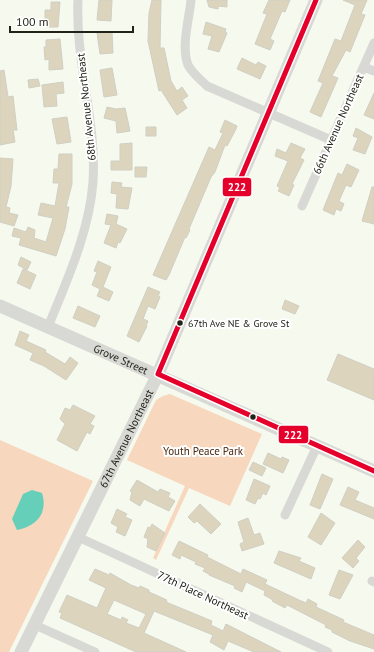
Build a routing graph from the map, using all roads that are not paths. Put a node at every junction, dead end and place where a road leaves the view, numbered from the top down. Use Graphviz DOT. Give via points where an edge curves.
graph roads {
  1 [pos="78,0"];
  2 [pos="191,0"];
  3 [pos="316,0"];
  4 [pos="374,43"];
  5 [pos="364,67"];
  6 [pos="374,71"];
  7 [pos="268,113"];
  8 [pos="331,140"];
  9 [pos="302,206"];
  10 [pos="0,306"];
  11 [pos="48,326"];
  12 [pos="158,374"];
  13 [pos="316,446"];
  14 [pos="374,471"];
  15 [pos="285,515"];
  16 [pos="78,537"];
  17 [pos="35,624"];
  18 [pos="21,652"];
  19 [pos="95,652"];
  20 [pos="328,652"];
  1 -- 11 [label="street, 68th Avenue Northeast" via="77,21 92,143 93,181 83,235"];
  2 -- 7 [label="street" via="186,52 189,66 207,86"];
  3 -- 7 [label="main road, 67th Avenue Northeast"];
  4 -- 5 [label="street, 66th Avenue Northeast"];
  5 -- 6 [label="street"];
  5 -- 8 [label="street, 66th Avenue Northeast"];
  7 -- 8 [label="street"];
  7 -- 12 [label="main road, 67th Avenue Northeast"];
  8 -- 9 [label="street, 66th Avenue Northeast"];
  10 -- 11 [label="main road, Grove Street"];
  11 -- 12 [label="main road, Grove Street"];
  12 -- 13 [label="main road, Grove Street"];
  12 -- 16 [label="main road, 67th Avenue Northeast"];
  13 -- 14 [label="main road, Grove Street"];
  13 -- 15 [label="street"];
  16 -- 17 [label="main road, 67th Avenue Northeast"];
  16 -- 20 [label="street, 77th Place Northeast"];
  17 -- 18 [label="main road, 67th Avenue Northeast"];
  17 -- 19 [label="street"];
}
